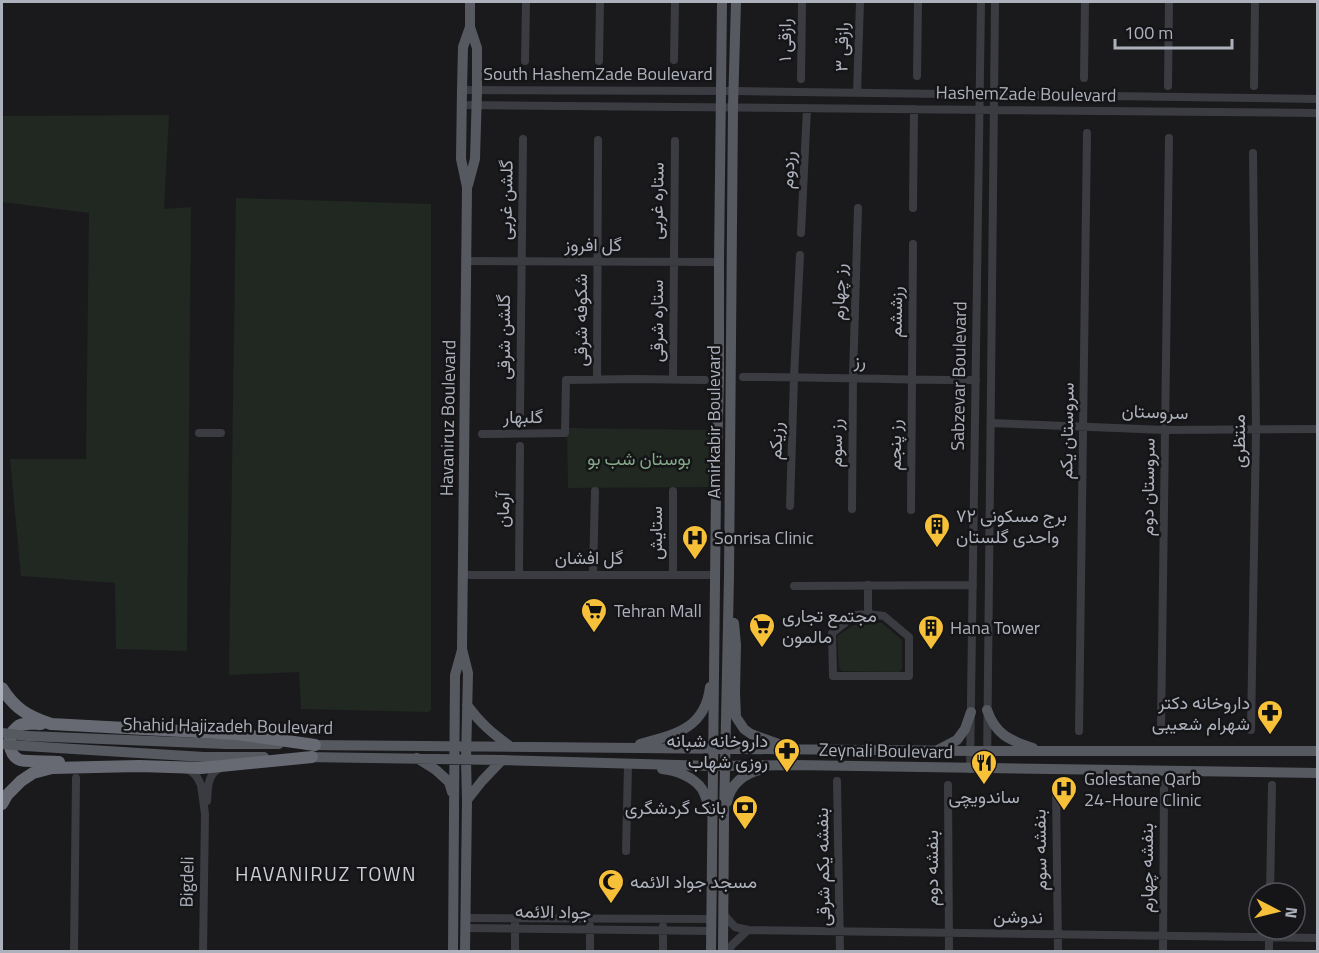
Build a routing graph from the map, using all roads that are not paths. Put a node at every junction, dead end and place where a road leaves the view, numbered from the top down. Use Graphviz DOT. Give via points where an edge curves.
graph roads {
  1 [pos="470,2"];
  2 [pos="526,2"];
  3 [pos="600,2"];
  4 [pos="675,2"];
  5 [pos="722,2"];
  6 [pos="736,2"];
  7 [pos="802,2"];
  8 [pos="860,2"];
  9 [pos="918,2"];
  10 [pos="981,2"];
  11 [pos="995,2"];
  12 [pos="1085,2"];
  13 [pos="1169,2"];
  14 [pos="1254,2"];
  15 [pos="470,27"];
  16 [pos="674,60"];
  17 [pos="525,61"];
  18 [pos="599,61"];
  19 [pos="917,76"];
  20 [pos="1084,78"];
  21 [pos="801,79"];
  22 [pos="1168,86"];
  23 [pos="1254,86"];
  24 [pos="462,90"];
  25 [pos="477,90"];
  26 [pos="734,91"];
  27 [pos="721,92"];
  28 [pos="857,93"];
  29 [pos="980,95"];
  30 [pos="994,95"];
  31 [pos="1317,99"];
  32 [pos="462,105"];
  33 [pos="476,105"];
  34 [pos="721,107"];
  35 [pos="733,107"];
  36 [pos="807,108"];
  37 [pos="914,109"];
  38 [pos="979,110"];
  39 [pos="994,110"];
  40 [pos="1317,113"];
  41 [pos="1087,133"];
  42 [pos="1169,138"];
  43 [pos="523,139"];
  44 [pos="598,140"];
  45 [pos="675,141"];
  46 [pos="1253,153"];
  47 [pos="467,187"];
  48 [pos="858,208"];
  49 [pos="913,208"];
  50 [pos="801,233"];
  51 [pos="913,244"];
  52 [pos="800,255"];
  53 [pos="467,261"];
  54 [pos="521,261"];
  55 [pos="597,261"];
  56 [pos="673,262"];
  57 [pos="719,262"];
  58 [pos="743,377"];
  59 [pos="794,377"];
  60 [pos="853,377"];
  61 [pos="673,379"];
  62 [pos="597,380"];
  63 [pos="705,380"];
  64 [pos="912,380"];
  65 [pos="976,380"];
  66 [pos="520,414"];
  67 [pos="991,423"];
  68 [pos="1084,426"];
  69 [pos="1317,429"];
  70 [pos="1165,430"];
  71 [pos="1256,430"];
  72 [pos="198,433"];
  73 [pos="221,433"];
  74 [pos="482,434"];
  75 [pos="520,446"];
  76 [pos="673,491"];
  77 [pos="595,492"];
  78 [pos="790,506"];
  79 [pos="852,509"];
  80 [pos="911,510"];
  81 [pos="519,574"];
  82 [pos="463,575"];
  83 [pos="593,575"];
  84 [pos="673,575"];
  85 [pos="716,575"];
  86 [pos="729,576"];
  87 [pos="868,585"];
  88 [pos="973,585"];
  89 [pos="794,586"];
  90 [pos="868,614"];
  91 [pos="462,649"];
  92 [pos="714,654"];
  93 [pos="2,688"];
  94 [pos="467,705"];
  95 [pos="987,710"];
  96 [pos="971,712"];
  97 [pos="51,724"];
  98 [pos="1161,729"];
  99 [pos="1251,730"];
  100 [pos="1078,731"];
  101 [pos="2,733"];
  102 [pos="27,741"];
  103 [pos="2,744"];
  104 [pos="454,746"];
  105 [pos="466,747"];
  106 [pos="511,747"];
  107 [pos="626,748"];
  108 [pos="713,749"];
  109 [pos="726,749"];
  110 [pos="795,750"];
  111 [pos="314,751"];
  112 [pos="936,751"];
  113 [pos="971,751"];
  114 [pos="987,751"];
  115 [pos="1042,751"];
  116 [pos="1317,751"];
  117 [pos="417,758"];
  118 [pos="453,760"];
  119 [pos="466,760"];
  120 [pos="502,760"];
  121 [pos="624,764"];
  122 [pos="232,765"];
  123 [pos="793,765"];
  124 [pos="139,766"];
  125 [pos="713,766"];
  126 [pos="726,766"];
  127 [pos="182,768"];
  128 [pos="970,769"];
  129 [pos="987,769"];
  130 [pos="1317,772"];
  131 [pos="76,778"];
  132 [pos="837,781"];
  133 [pos="1164,784"];
  134 [pos="948,785"];
  135 [pos="1056,785"];
  136 [pos="1272,785"];
  137 [pos="453,797"];
  138 [pos="467,800"];
  139 [pos="2,804"];
  140 [pos="205,814"];
  141 [pos="718,818"];
  142 [pos="626,851"];
  143 [pos="1270,881"];
  144 [pos="724,915"];
  145 [pos="663,920"];
  146 [pos="712,920"];
  147 [pos="466,923"];
  148 [pos="515,923"];
  149 [pos="590,924"];
  150 [pos="663,930"];
  151 [pos="748,930"];
  152 [pos="712,931"];
  153 [pos="841,931"];
  154 [pos="949,933"];
  155 [pos="1058,934"];
  156 [pos="1247,934"];
  157 [pos="1164,936"];
  158 [pos="74,951"];
  159 [pos="203,951"];
  160 [pos="453,951"];
  161 [pos="465,951"];
  162 [pos="515,951"];
  163 [pos="590,951"];
  164 [pos="663,951"];
  165 [pos="711,951"];
  166 [pos="725,951"];
  167 [pos="840,951"];
  168 [pos="949,951"];
  169 [pos="1058,951"];
  170 [pos="1163,951"];
  1 -- 15 [label="main road, Havaniruz Boulevard"];
  2 -- 17 [label="street"];
  3 -- 18 [label="street"];
  4 -- 16 [label="street"];
  5 -- 27 [label="main road, Amirkabir Boulevard"];
  6 -- 26 [label="main road, Amirkabir Boulevard"];
  7 -- 21 [label="street, رازقی ۱"];
  8 -- 28 [label="street, رازقی ۳"];
  9 -- 19 [label="street"];
  10 -- 29 [label="street, Sabzevar Boulevard"];
  11 -- 30 [label="street, Sabzevar Boulevard"];
  12 -- 20 [label="street"];
  13 -- 22 [label="street"];
  14 -- 23 [label="street"];
  15 -- 24 [label="main road, Havaniruz Boulevard" via="463,46"];
  15 -- 25 [label="main road, Havaniruz Boulevard" via="477,48"];
  24 -- 25 [label="street, South HashemZade Boulevard"];
  24 -- 32 [label="main road, Havaniruz Boulevard"];
  25 -- 27 [label="street, South HashemZade Boulevard"];
  25 -- 33 [label="main road, Havaniruz Boulevard"];
  26 -- 27 [label="street, South HashemZade Boulevard"];
  26 -- 28 [label="street, HashemZade Boulevard"];
  26 -- 35 [label="main road, Amirkabir Boulevard"];
  27 -- 34 [label="main road, Amirkabir Boulevard"];
  28 -- 29 [label="street, HashemZade Boulevard"];
  29 -- 30 [label="street, HashemZade Boulevard"];
  29 -- 38 [label="street, Sabzevar Boulevard"];
  30 -- 31 [label="street, HashemZade Boulevard"];
  30 -- 39 [label="street, Sabzevar Boulevard"];
  32 -- 33 [label="street, South HashemZade Boulevard"];
  32 -- 47 [label="main road, Havaniruz Boulevard" via="461,159"];
  33 -- 34 [label="street, South HashemZade Boulevard"];
  33 -- 47 [label="main road, Havaniruz Boulevard" via="475,159"];
  34 -- 35 [label="street, South HashemZade Boulevard"];
  34 -- 57 [label="main road, Amirkabir Boulevard"];
  35 -- 36 [label="street, HashemZade Boulevard"];
  35 -- 86 [label="main road, Amirkabir Boulevard"];
  36 -- 37 [label="street, HashemZade Boulevard"];
  36 -- 50 [label="street, رزدوم"];
  37 -- 38 [label="street, HashemZade Boulevard"];
  37 -- 49 [label="street"];
  38 -- 39 [label="street, HashemZade Boulevard"];
  38 -- 65 [label="street, Sabzevar Boulevard"];
  39 -- 40 [label="street, HashemZade Boulevard"];
  39 -- 67 [label="street, Sabzevar Boulevard"];
  41 -- 68 [label="street, سروستان یکم"];
  42 -- 70 [label="street, سروستان دوم"];
  43 -- 54 [label="street, گلشن غربی"];
  44 -- 55 [label="street, شکوفه شرقی"];
  45 -- 56 [label="street, ستاره غربی"];
  46 -- 71 [label="street, منتظری"];
  47 -- 53 [label="main road, Havaniruz Boulevard"];
  48 -- 60 [label="street, رز چهارم"];
  51 -- 64 [label="street, رزششم"];
  52 -- 59 [label="street"];
  53 -- 54 [label="street, گل افروز"];
  53 -- 82 [label="main road, Havaniruz Boulevard"];
  54 -- 55 [label="street, گل افروز"];
  54 -- 66 [label="street, گلشن شرقی"];
  55 -- 56 [label="street, گل افروز"];
  55 -- 62 [label="street, شکوفه شرقی"];
  56 -- 57 [label="street, گل افروز"];
  56 -- 61 [label="street, ستاره شرقی"];
  57 -- 85 [label="main road, Amirkabir Boulevard"];
  58 -- 59 [label="street, رز"];
  59 -- 60 [label="street, رز"];
  59 -- 78 [label="street, رزیکم"];
  60 -- 64 [label="street, رز"];
  60 -- 79 [label="street, رز سوم"];
  61 -- 62 [label="street"];
  61 -- 63 [label="street"];
  62 -- 74 [label="street, گلبهار" via="566,380 565,434"];
  64 -- 65 [label="street, رز"];
  64 -- 80 [label="street, رز پنجم"];
  65 -- 88 [label="street, Sabzevar Boulevard"];
  67 -- 68 [label="street, سروستان"];
  67 -- 95 [label="street, Sabzevar Boulevard"];
  68 -- 70 [label="street, سروستان"];
  68 -- 100 [label="street, سروستان یکم"];
  69 -- 71 [label="street, سروستان"];
  70 -- 71 [label="street, سروستان"];
  70 -- 98 [label="street, سروستان دوم"];
  71 -- 99 [label="street, منتظری"];
  72 -- 73 [label="street"];
  75 -- 81 [label="street, آرمان"];
  76 -- 84 [label="street, ستایش"];
  77 -- 83 [label="street"];
  81 -- 82 [label="street, گل افشان"];
  81 -- 83 [label="street, گل افشان"];
  82 -- 91 [label="main road, Havaniruz Boulevard"];
  83 -- 84 [label="street, گل افشان"];
  84 -- 85 [label="street, گل افشان"];
  85 -- 92 [label="main road, Amirkabir Boulevard"];
  86 -- 109 [label="main road, Amirkabir Boulevard"];
  86 -- 110 [label="main road" via="736,645 736,717 751,734"];
  87 -- 88 [label="street"];
  87 -- 89 [label="street"];
  87 -- 90 [label="street"];
  88 -- 96 [label="street, Sabzevar Boulevard"];
  90 -- 90 [label="street" via="884,616 909,637 909,676 833,676 832,633 855,615"];
  91 -- 94 [label="main road, Havaniruz Boulevard" via="468,673"];
  91 -- 104 [label="main road, Havaniruz Boulevard" via="455,675"];
  92 -- 107 [label="main road" via="709,696 701,714 689,727"];
  92 -- 108 [label="main road, Amirkabir Boulevard"];
  93 -- 97 [label="highway" via="19,709"];
  94 -- 105 [label="main road, Havaniruz Boulevard"];
  94 -- 106 [label="main road" via="478,721"];
  95 -- 114 [label="street, Sabzevar Boulevard"];
  95 -- 115 [label="main road" via="998,731 1011,741"];
  96 -- 112 [label="main road" via="957,740"];
  96 -- 113 [label="street, Sabzevar Boulevard"];
  97 -- 111 [label="highway" via="237,734"];
  97 -- 124 [label="highway" via="15,728 10,741 13,754 20,760"];
  101 -- 102 [label="main road, Shahid Hajizadeh Boulevard, bridge"];
  102 -- 103 [label="main road, Shahid Hajizadeh Boulevard, bridge"];
  102 -- 111 [label="main road, Shahid Hajizadeh Boulevard" via="226,744"];
  104 -- 105 [label="main road, Zeynali Boulevard"];
  104 -- 111 [label="main road, Shahid Hajizadeh Boulevard"];
  104 -- 118 [label="main road, Havaniruz Boulevard"];
  105 -- 106 [label="main road, Zeynali Boulevard"];
  105 -- 119 [label="main road, Havaniruz Boulevard"];
  106 -- 107 [label="main road, Zeynali Boulevard"];
  107 -- 108 [label="main road, Zeynali Boulevard"];
  108 -- 109 [label="main road, Zeynali Boulevard"];
  108 -- 125 [label="main road, Amirkabir Boulevard"];
  109 -- 110 [label="main road, Zeynali Boulevard"];
  109 -- 126 [label="main road, Amirkabir Boulevard"];
  110 -- 112 [label="main road, Zeynali Boulevard"];
  111 -- 117 [label="main road, Shahid Hajizadeh Boulevard"];
  111 -- 122 [label="highway"];
  112 -- 113 [label="main road, Zeynali Boulevard"];
  113 -- 114 [label="main road, Zeynali Boulevard"];
  113 -- 128 [label="street, Sabzevar Boulevard"];
  114 -- 115 [label="main road, Zeynali Boulevard"];
  114 -- 129 [label="street, Sabzevar Boulevard"];
  115 -- 116 [label="main road, Zeynali Boulevard"];
  117 -- 118 [label="main road, Shahid Hajizadeh Boulevard"];
  117 -- 137 [label="main road" via="449,782"];
  118 -- 119 [label="main road, Zeynali Boulevard"];
  118 -- 137 [label="main road, Havaniruz Boulevard"];
  119 -- 120 [label="main road, Zeynali Boulevard"];
  119 -- 138 [label="main road, Havaniruz Boulevard"];
  120 -- 121 [label="main road, Zeynali Boulevard"];
  120 -- 138 [label="main road"];
  121 -- 125 [label="main road, Zeynali Boulevard"];
  121 -- 141 [label="main road" via="689,777 701,788"];
  121 -- 142 [label="street"];
  122 -- 127 [label="highway"];
  122 -- 140 [label="street" via="214,771 211,776"];
  123 -- 126 [label="main road, Zeynali Boulevard"];
  123 -- 128 [label="main road, Zeynali Boulevard"];
  123 -- 141 [label="main road" via="746,774 735,784"];
  124 -- 127 [label="highway"];
  124 -- 139 [label="highway" via="52,768 33,773"];
  125 -- 126 [label="main road, Zeynali Boulevard"];
  125 -- 141 [label="main road, Amirkabir Boulevard"];
  126 -- 141 [label="main road, Amirkabir Boulevard"];
  127 -- 140 [label="street" via="197,777"];
  128 -- 129 [label="main road, Zeynali Boulevard"];
  129 -- 130 [label="main road, Zeynali Boulevard"];
  131 -- 158 [label="street"];
  132 -- 153 [label="street, بنفشه یکم شرقی"];
  133 -- 157 [label="street, بنفشه چهارم"];
  134 -- 154 [label="street, بنفشه دوم"];
  135 -- 155 [label="street, بنفشه سوم"];
  136 -- 143 [label="street"];
  137 -- 160 [label="main road, Havaniruz Boulevard"];
  138 -- 147 [label="main road, Havaniruz Boulevard"];
  140 -- 159 [label="street, Bigdeli"];
  141 -- 144 [label="main road, Amirkabir Boulevard"];
  141 -- 146 [label="main road, Amirkabir Boulevard"];
  144 -- 151 [label="street" via="735,927"];
  144 -- 166 [label="main road, Amirkabir Boulevard"];
  145 -- 146 [label="street, جواد الائمه"];
  145 -- 149 [label="street, جواد الائمه"];
  145 -- 150 [label="street"];
  146 -- 152 [label="main road, Amirkabir Boulevard"];
  147 -- 148 [label="street, جواد الائمه"];
  147 -- 161 [label="main road, Havaniruz Boulevard"];
  148 -- 149 [label="street, جواد الائمه"];
  148 -- 162 [label="street"];
  149 -- 150 [label="street, جواد الائمه"];
  149 -- 163 [label="street"];
  150 -- 152 [label="street, جواد الائمه"];
  150 -- 164 [label="street"];
  151 -- 153 [label="street, ندوشن"];
  151 -- 166 [label="street"];
  152 -- 165 [label="main road, Amirkabir Boulevard"];
  153 -- 154 [label="street, ندوشن"];
  153 -- 167 [label="street, بنفشه یکم شرقی"];
  154 -- 155 [label="street, ندوشن"];
  154 -- 168 [label="street, بنفشه دوم"];
  155 -- 157 [label="street, ندوشن"];
  155 -- 169 [label="street, بنفشه سوم"];
  156 -- 157 [label="street, ندوشن"];
  157 -- 170 [label="street, بنفشه چهارم"];
}
